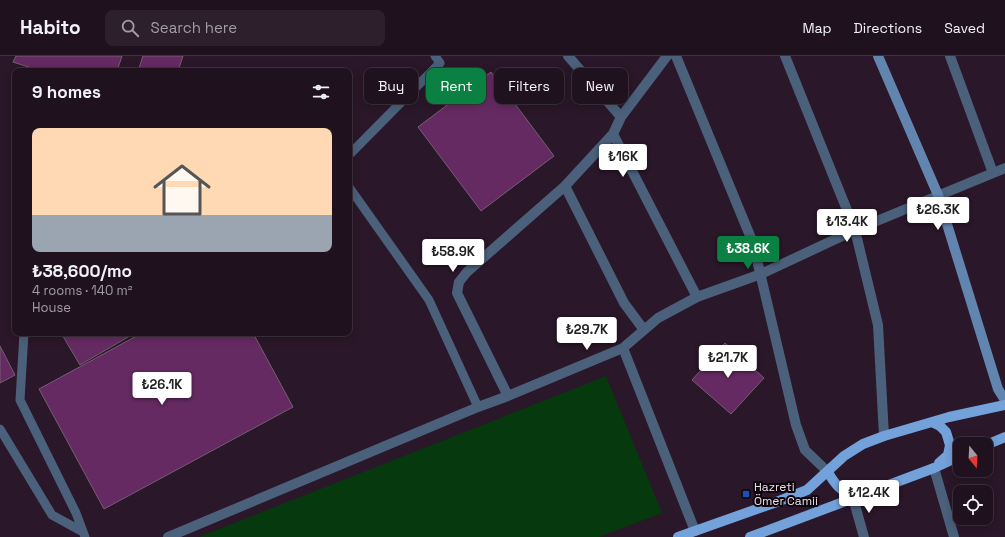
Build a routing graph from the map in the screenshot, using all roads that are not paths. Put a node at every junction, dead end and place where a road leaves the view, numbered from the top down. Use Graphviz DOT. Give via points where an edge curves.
graph roads {
  1 [pos="435,56"];
  2 [pos="568,56"];
  3 [pos="668,56"];
  4 [pos="676,56"];
  5 [pos="784,56"];
  6 [pos="878,56"];
  7 [pos="950,56"];
  8 [pos="621,117"];
  9 [pos="613,134"];
  10 [pos="352,152"];
  11 [pos="1005,168"];
  12 [pos="993,173"];
  13 [pos="565,186"];
  14 [pos="352,191"];
  15 [pos="938,195"];
  16 [pos="855,230"];
  17 [pos="761,274"];
  18 [pos="697,297"];
  19 [pos="644,330"];
  20 [pos="24,336"];
  21 [pos="623,348"];
  22 [pos="508,396"];
  23 [pos="1005,400"];
  24 [pos="1005,405"];
  25 [pos="478,407"];
  26 [pos="932,422"];
  27 [pos="0,429"];
  28 [pos="884,436"];
  29 [pos="1005,437"];
  30 [pos="993,442"];
  31 [pos="953,459"];
  32 [pos="934,468"];
  33 [pos="828,472"];
  34 [pos="853,498"];
  35 [pos="774,533"];
  36 [pos="84,534"];
  37 [pos="694,534"];
  38 [pos="168,537"];
  39 [pos="678,537"];
  40 [pos="750,537"];
  41 [pos="864,537"];
  42 [pos="954,537"];
  1 -- 10 [label="lane" via="440,63"];
  2 -- 8 [label="street"];
  3 -- 8 [label="street"];
  4 -- 17 [label="street" via="753,243"];
  5 -- 16 [label="street"];
  6 -- 15 [label="street"];
  7 -- 12 [label="street"];
  8 -- 9 [label="street"];
  9 -- 13 [label="street"];
  9 -- 18 [label="street"];
  11 -- 12 [label="street"];
  12 -- 15 [label="street"];
  13 -- 19 [label="street" via="624,303"];
  13 -- 22 [label="street" via="467,272 459,282 457,293"];
  14 -- 25 [label="lane" via="429,300"];
  15 -- 16 [label="street"];
  15 -- 23 [label="street" via="998,389"];
  16 -- 17 [label="street"];
  16 -- 28 [label="street" via="878,325"];
  17 -- 18 [label="street"];
  17 -- 33 [label="street" via="796,425 805,450"];
  18 -- 19 [label="street" via="658,318"];
  19 -- 21 [label="street"];
  20 -- 36 [label="lane" via="20,400"];
  21 -- 22 [label="street"];
  21 -- 37 [label="street"];
  22 -- 25 [label="street"];
  24 -- 26 [label="main road"];
  25 -- 38 [label="street"];
  26 -- 28 [label="main road"];
  26 -- 32 [label="main road" via="946,432 950,445 948,455"];
  27 -- 36 [label="lane" via="52,515"];
  28 -- 33 [label="main road" via="863,444 844,456"];
  29 -- 30 [label="main road"];
  31 -- 32 [label="main road"];
  32 -- 34 [label="main road"];
  32 -- 42 [label="street"];
  33 -- 34 [label="main road" via="840,489"];
  33 -- 37 [label="main road" via="807,490"];
  34 -- 35 [label="main road"];
  34 -- 41 [label="street"];
  35 -- 40 [label="main road"];
  37 -- 39 [label="main road"];
}
